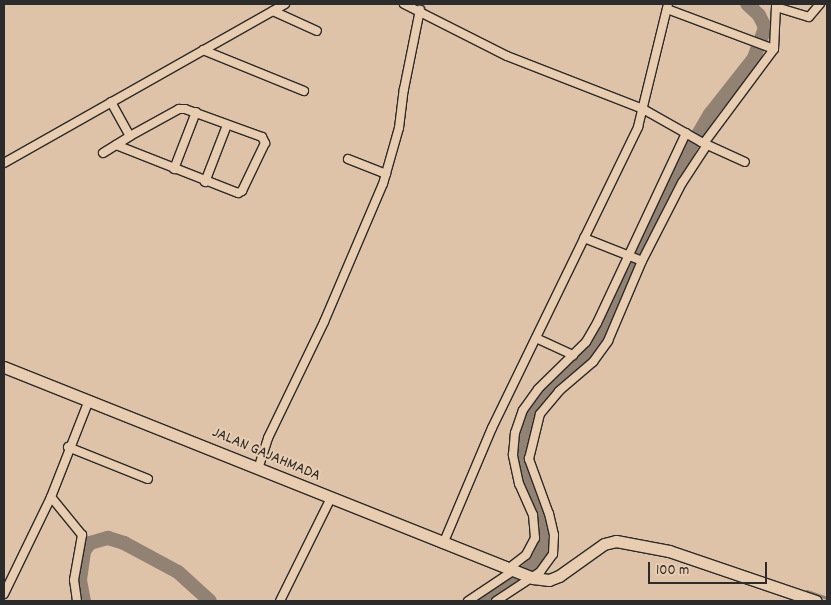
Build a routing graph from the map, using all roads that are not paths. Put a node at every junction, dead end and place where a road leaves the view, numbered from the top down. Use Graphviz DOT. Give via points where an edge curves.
graph roads {
  1 [pos="285,4"];
  2 [pos="404,4"];
  3 [pos="820,4"];
  4 [pos="667,7"];
  5 [pos="420,10"];
  6 [pos="273,11"];
  7 [pos="317,31"];
  8 [pos="772,48"];
  9 [pos="203,50"];
  10 [pos="304,91"];
  11 [pos="111,102"];
  12 [pos="643,110"];
  13 [pos="196,112"];
  14 [pos="227,125"];
  15 [pos="689,134"];
  16 [pos="130,136"];
  17 [pos="704,143"];
  18 [pos="116,145"];
  19 [pos="103,153"];
  20 [pos="348,159"];
  21 [pos="5,161"];
  22 [pos="745,162"];
  23 [pos="174,169"];
  24 [pos="386,174"];
  25 [pos="205,182"];
  26 [pos="584,238"];
  27 [pos="629,255"];
  28 [pos="641,261"];
  29 [pos="536,338"];
  30 [pos="574,355"];
  31 [pos="4,367"];
  32 [pos="87,404"];
  33 [pos="68,448"];
  34 [pos="261,464"];
  35 [pos="148,479"];
  36 [pos="52,497"];
  37 [pos="330,500"];
  38 [pos="446,537"];
  39 [pos="513,570"];
  40 [pos="536,574"];
  41 [pos="4,594"];
  42 [pos="78,601"];
  43 [pos="280,601"];
  44 [pos="468,601"];
  45 [pos="496,601"];
  46 [pos="816,601"];
  1 -- 6 [label="street"];
  2 -- 5 [label="street"];
  3 -- 8 [label="street" via="809,17 776,7"];
  4 -- 8 [label="street"];
  4 -- 12 [label="street"];
  5 -- 12 [label="street" via="507,56"];
  5 -- 24 [label="street" via="404,89 400,128"];
  6 -- 7 [label="street"];
  6 -- 9 [label="street"];
  8 -- 17 [label="street"];
  9 -- 10 [label="street"];
  9 -- 11 [label="street"];
  11 -- 16 [label="street"];
  11 -- 21 [label="street"];
  12 -- 15 [label="street"];
  12 -- 26 [label="street"];
  13 -- 14 [label="street"];
  13 -- 16 [label="street" via="178,109"];
  13 -- 23 [label="street"];
  14 -- 25 [label="street"];
  14 -- 25 [label="street" via="262,137 264,143 242,191 232,193"];
  15 -- 17 [label="street"];
  15 -- 27 [label="street"];
  16 -- 18 [label="street"];
  17 -- 22 [label="street"];
  17 -- 28 [label="street"];
  18 -- 19 [label="street"];
  18 -- 23 [label="street"];
  20 -- 24 [label="street"];
  23 -- 25 [label="street"];
  24 -- 34 [label="street" via="324,322 268,438"];
  26 -- 27 [label="street"];
  26 -- 29 [label="street"];
  27 -- 28 [label="street"];
  27 -- 30 [label="street" via="597,323"];
  28 -- 40 [label="street" via="608,341 593,362 550,401 534,430 529,459 531,472 549,514 554,535 552,554"];
  29 -- 30 [label="street"];
  29 -- 38 [label="street" via="492,428"];
  30 -- 39 [label="street" via="538,389 523,410 515,433 514,472 533,515 535,538"];
  31 -- 32 [label="street, JALAN GAJAHMADA"];
  32 -- 33 [label="street"];
  32 -- 34 [label="street, JALAN GAJAHMADA"];
  33 -- 35 [label="street"];
  33 -- 36 [label="street"];
  34 -- 37 [label="street, JALAN GAJAHMADA"];
  36 -- 41 [label="street"];
  36 -- 42 [label="street" via="82,534 74,580"];
  37 -- 38 [label="street, JALAN GAJAHMADA"];
  37 -- 43 [label="street"];
  38 -- 39 [label="street, JALAN GAJAHMADA"];
  39 -- 40 [label="street, JALAN GAJAHMADA"];
  39 -- 44 [label="street"];
  40 -- 45 [label="street"];
  40 -- 46 [label="street" via="549,580 604,544 616,541 669,551"];
}
